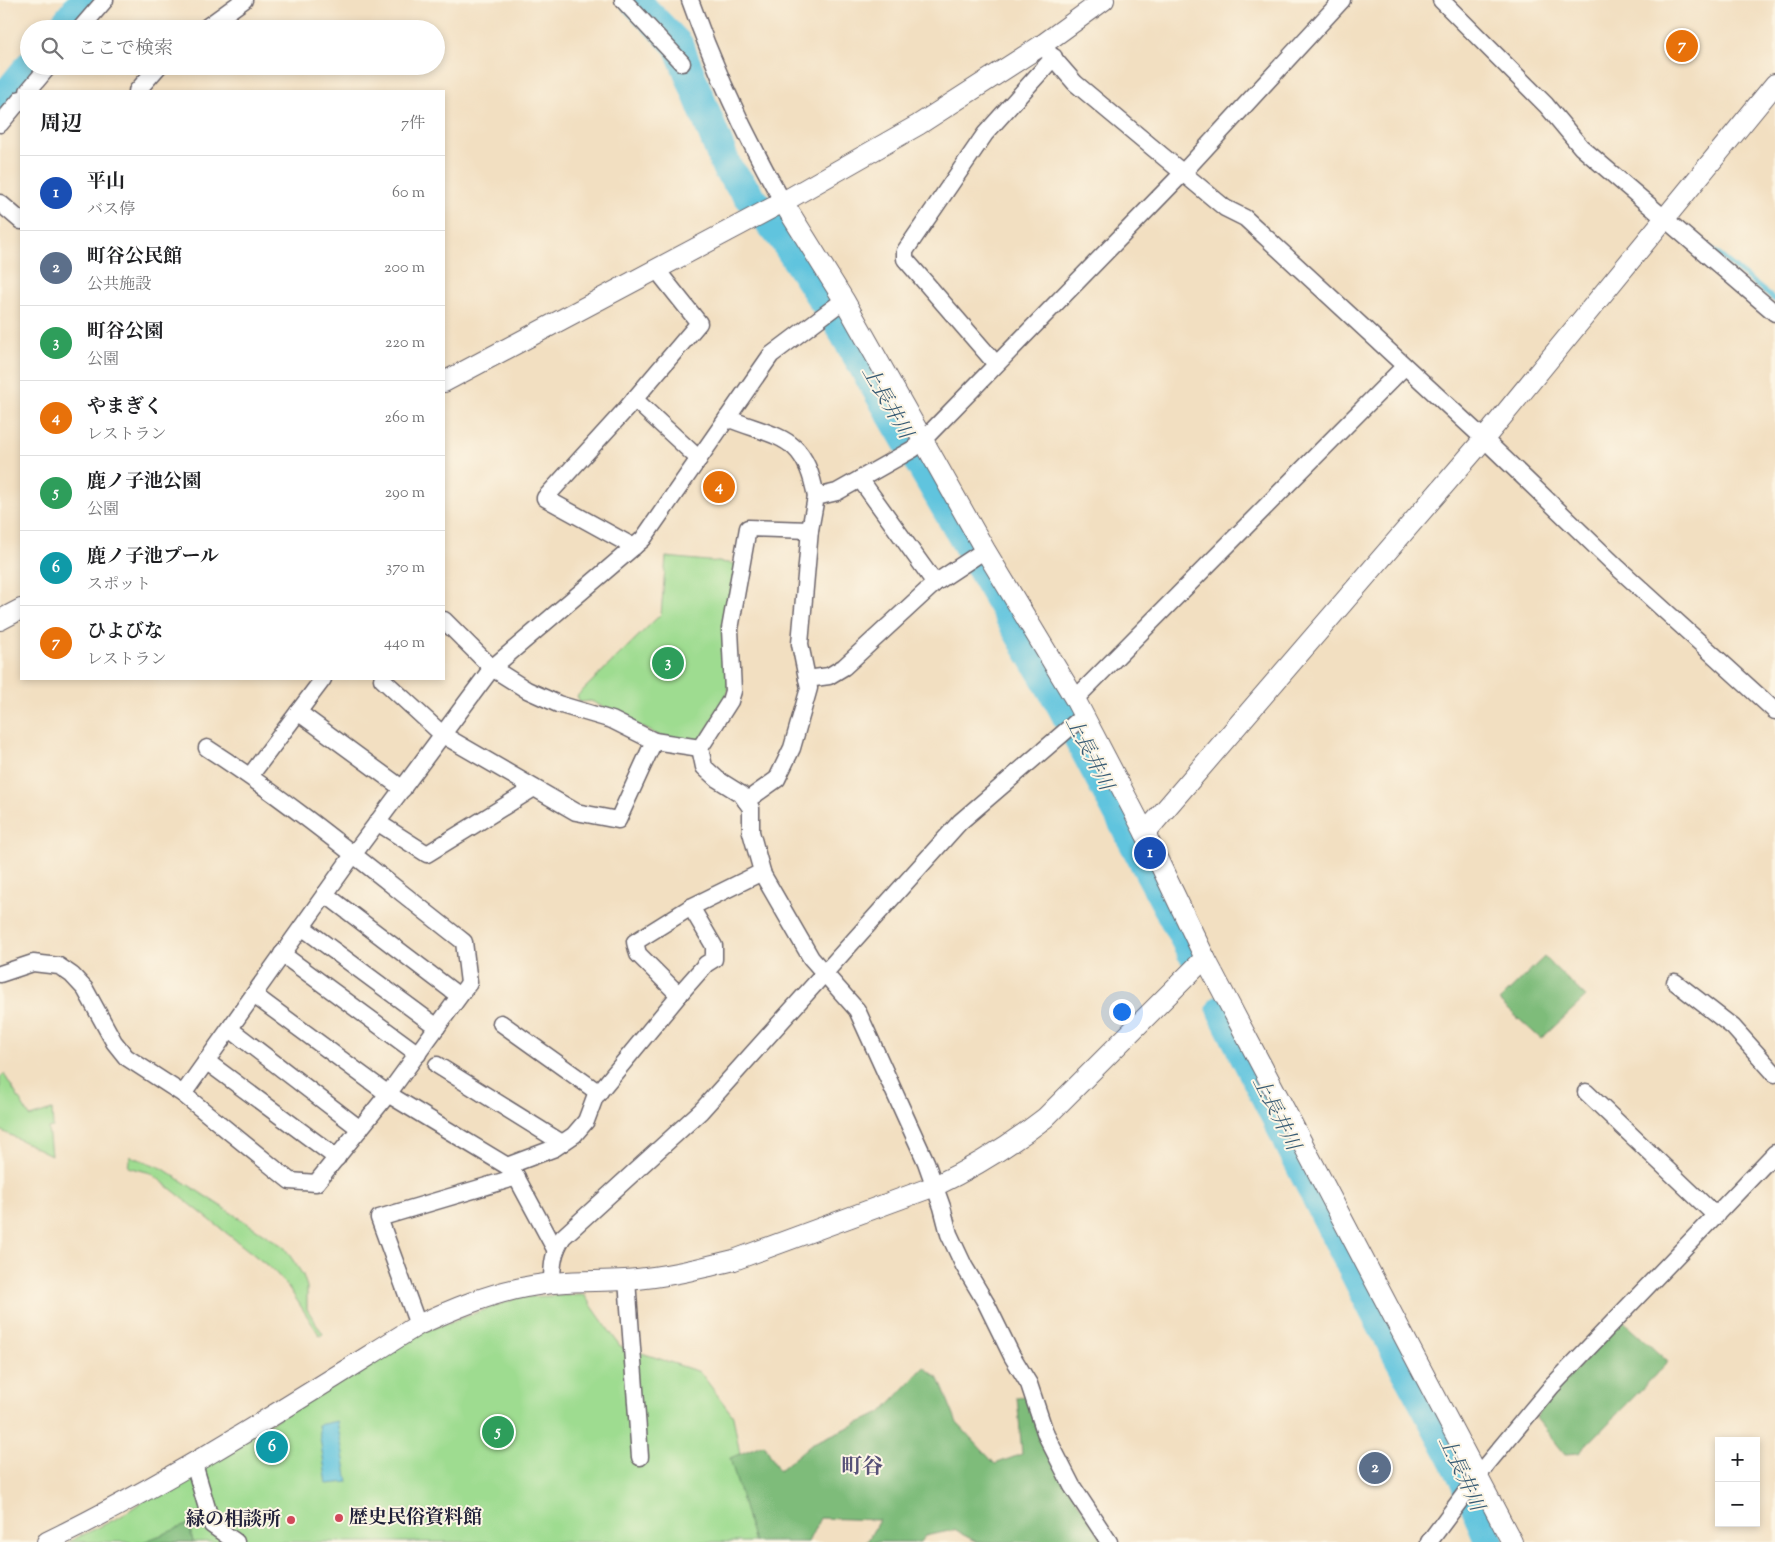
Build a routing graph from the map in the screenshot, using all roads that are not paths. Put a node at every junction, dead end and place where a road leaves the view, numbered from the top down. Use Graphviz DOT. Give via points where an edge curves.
graph roads {
  1 [pos="105,0"];
  2 [pos="244,0"];
  3 [pos="623,0"];
  4 [pos="690,0"];
  5 [pos="1104,0"];
  6 [pos="1342,0"];
  7 [pos="1447,2"];
  8 [pos="88,20"];
  9 [pos="216,20"];
  10 [pos="1048,51"];
  11 [pos="682,64"];
  12 [pos="41,75"];
  13 [pos="151,75"];
  14 [pos="1775,84"];
  15 [pos="29,90"];
  16 [pos="138,90"];
  17 [pos="20,100"];
  18 [pos="0,124"];
  19 [pos="1182,174"];
  20 [pos="783,202"];
  21 [pos="0,203"];
  22 [pos="1665,218"];
  23 [pos="20,220"];
  24 [pos="656,269"];
  25 [pos="844,300"];
  26 [pos="1775,312"];
  27 [pos="996,364"];
  28 [pos="1404,367"];
  29 [pos="445,381"];
  30 [pos="634,399"];
  31 [pos="727,418"];
  32 [pos="1484,439"];
  33 [pos="923,440"];
  34 [pos="699,459"];
  35 [pos="860,479"];
  36 [pos="816,497"];
  37 [pos="810,530"];
  38 [pos="634,547"];
  39 [pos="985,550"];
  40 [pos="935,583"];
  41 [pos="20,609"];
  42 [pos="0,620"];
  43 [pos="445,621"];
  44 [pos="492,668"];
  45 [pos="807,679"];
  46 [pos="322,680"];
  47 [pos="383,680"];
  48 [pos="1078,708"];
  49 [pos="1775,711"];
  50 [pos="298,712"];
  51 [pos="443,735"];
  52 [pos="654,741"];
  53 [pos="207,748"];
  54 [pos="700,748"];
  55 [pos="250,776"];
  56 [pos="534,788"];
  57 [pos="403,789"];
  58 [pos="746,801"];
  59 [pos="377,822"];
  60 [pos="1145,833"];
  61 [pos="353,855"];
  62 [pos="762,872"];
  63 [pos="325,894"];
  64 [pos="691,907"];
  65 [pos="302,927"];
  66 [pos="282,954"];
  67 [pos="1205,958"];
  68 [pos="0,974"];
  69 [pos="824,974"];
  70 [pos="1675,982"];
  71 [pos="254,995"];
  72 [pos="679,995"];
  73 [pos="459,996"];
  74 [pos="501,1023"];
  75 [pos="437,1027"];
  76 [pos="230,1029"];
  77 [pos="418,1054"];
  78 [pos="206,1061"];
  79 [pos="437,1065"];
  80 [pos="1775,1074"];
  81 [pos="1586,1092"];
  82 [pos="599,1093"];
  83 [pos="183,1094"];
  84 [pos="388,1094"];
  85 [pos="360,1129"];
  86 [pos="562,1143"];
  87 [pos="1775,1154"];
  88 [pos="337,1158"];
  89 [pos="512,1171"];
  90 [pos="935,1186"];
  91 [pos="1716,1216"];
  92 [pos="555,1249"];
  93 [pos="627,1280"];
  94 [pos="552,1283"];
  95 [pos="418,1325"];
  96 [pos="640,1457"];
  97 [pos="194,1464"];
  98 [pos="1478,1479"];
  99 [pos="47,1542"];
  100 [pos="236,1542"];
  101 [pos="1109,1542"];
  102 [pos="1429,1542"];
  103 [pos="1512,1542"];
  1 -- 8 [label="street"];
  2 -- 9 [label="street"];
  3 -- 11 [label="street"];
  4 -- 20 [label="street" via="755,154"];
  5 -- 10 [label="street"];
  6 -- 19 [label="street"];
  7 -- 22 [label="street" via="1546,105 1581,147"];
  10 -- 19 [label="street" via="1076,83"];
  10 -- 20 [label="street"];
  10 -- 27 [label="street" via="985,134 904,251 905,258"];
  12 -- 15 [label="street"];
  13 -- 16 [label="street"];
  14 -- 22 [label="street"];
  17 -- 18 [label="street"];
  19 -- 27 [label="street"];
  19 -- 28 [label="street" via="1225,208 1245,218"];
  20 -- 24 [label="street"];
  20 -- 25 [label="street"];
  21 -- 23 [label="street"];
  22 -- 26 [label="street"];
  22 -- 32 [label="street"];
  24 -- 29 [label="street"];
  24 -- 30 [label="street" via="699,323"];
  25 -- 31 [label="street" via="771,355"];
  25 -- 33 [label="street"];
  27 -- 33 [label="street"];
  28 -- 32 [label="street"];
  28 -- 48 [label="street"];
  30 -- 34 [label="street"];
  30 -- 38 [label="street" via="545,498"];
  31 -- 34 [label="street"];
  31 -- 36 [label="street" via="780,437 801,453 812,475"];
  32 -- 49 [label="street" via="1618,568"];
  32 -- 60 [label="street"];
  33 -- 35 [label="street"];
  33 -- 39 [label="street"];
  34 -- 38 [label="street"];
  35 -- 36 [label="street" via="837,492"];
  35 -- 40 [label="street"];
  36 -- 37 [label="street"];
  37 -- 45 [label="street" via="800,644"];
  37 -- 54 [label="street" via="748,528 730,629 733,691"];
  38 -- 44 [label="street"];
  39 -- 40 [label="street"];
  39 -- 48 [label="street"];
  40 -- 45 [label="street" via="844,666 828,676"];
  41 -- 42 [label="street"];
  43 -- 44 [label="street"];
  44 -- 51 [label="street"];
  44 -- 52 [label="street" via="527,690 558,704 612,720"];
  45 -- 58 [label="street" via="809,688 792,748 777,778"];
  46 -- 50 [label="street"];
  47 -- 51 [label="street"];
  48 -- 60 [label="street"];
  48 -- 69 [label="street" via="960,822"];
  50 -- 55 [label="street"];
  50 -- 57 [label="street"];
  51 -- 56 [label="street"];
  51 -- 57 [label="street"];
  52 -- 54 [label="street"];
  52 -- 56 [label="street" via="618,820 576,812"];
  53 -- 55 [label="street"];
  54 -- 58 [label="street" via="704,767"];
  55 -- 61 [label="street"];
  56 -- 59 [label="street" via="427,854"];
  57 -- 59 [label="street"];
  58 -- 62 [label="street" via="751,808 751,832"];
  59 -- 61 [label="street"];
  60 -- 67 [label="street"];
  61 -- 63 [label="street"];
  61 -- 73 [label="street" via="464,942 468,983"];
  62 -- 64 [label="street"];
  62 -- 69 [label="street" via="811,958"];
  63 -- 65 [label="street"];
  63 -- 73 [label="street"];
  64 -- 72 [label="street" via="714,946 714,959"];
  64 -- 72 [label="street" via="635,942 638,954"];
  65 -- 66 [label="street"];
  65 -- 75 [label="street"];
  66 -- 71 [label="street"];
  66 -- 77 [label="street"];
  67 -- 90 [label="street" via="1044,1118 993,1156"];
  67 -- 98 [label="street"];
  68 -- 83 [label="street" via="33,963 59,966 85,989 114,1042 126,1057"];
  69 -- 90 [label="street" via="857,1010"];
  69 -- 92 [label="street" via="701,1111 563,1237"];
  70 -- 80 [label="street" via="1733,1028"];
  71 -- 76 [label="street"];
  71 -- 84 [label="street"];
  72 -- 82 [label="street"];
  73 -- 75 [label="street"];
  74 -- 82 [label="street"];
  75 -- 77 [label="street"];
  76 -- 78 [label="street"];
  76 -- 85 [label="street"];
  77 -- 84 [label="street"];
  78 -- 83 [label="street"];
  78 -- 88 [label="street"];
  79 -- 86 [label="street"];
  81 -- 91 [label="street"];
  82 -- 86 [label="street" via="586,1121"];
  83 -- 88 [label="street" via="290,1181 316,1183"];
  84 -- 85 [label="street"];
  84 -- 89 [label="street"];
  85 -- 88 [label="street"];
  86 -- 89 [label="street"];
  87 -- 91 [label="street"];
  89 -- 92 [label="street"];
  89 -- 95 [label="street" via="379,1218"];
  90 -- 93 [label="street" via="734,1260 701,1269"];
  90 -- 101 [label="street" via="949,1234 1029,1384 1046,1435 1072,1486"];
  91 -- 98 [label="street" via="1552,1386"];
  92 -- 94 [label="street"];
  93 -- 94 [label="street"];
  93 -- 96 [label="street"];
  94 -- 95 [label="street" via="489,1296"];
  95 -- 97 [label="street"];
  97 -- 99 [label="street"];
  97 -- 100 [label="street" via="212,1525"];
  98 -- 102 [label="street"];
  98 -- 103 [label="street"];
}
